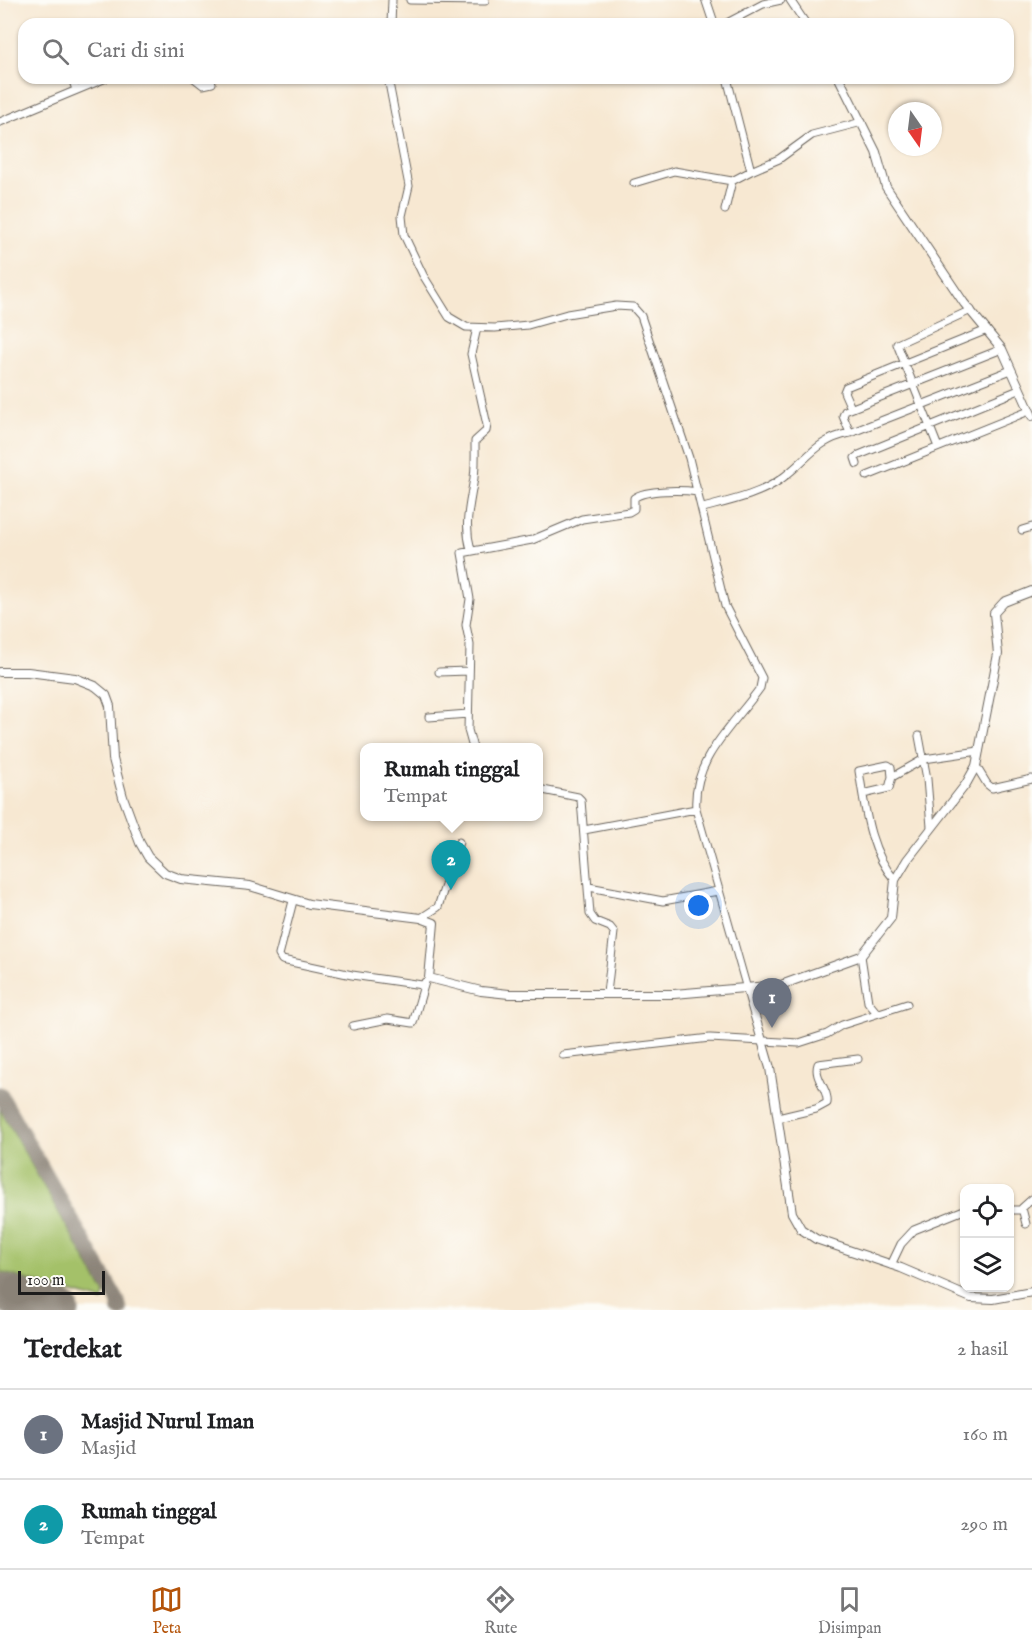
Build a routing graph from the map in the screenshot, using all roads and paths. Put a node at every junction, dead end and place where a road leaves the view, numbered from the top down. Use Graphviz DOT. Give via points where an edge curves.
graph roads {
  1 [pos="410,0"];
  2 [pos="706,0"];
  3 [pos="781,0"];
  4 [pos="790,0"];
  5 [pos="425,1"];
  6 [pos="484,1"];
  7 [pos="392,2"];
  8 [pos="392,18"];
  9 [pos="712,18"];
  10 [pos="736,18"];
  11 [pos="802,18"];
  12 [pos="74,84"];
  13 [pos="91,84"];
  14 [pos="389,84"];
  15 [pos="728,84"];
  16 [pos="842,84"];
  17 [pos="76,90"];
  18 [pos="0,122"];
  19 [pos="862,122"];
  20 [pos="751,171"];
  21 [pos="732,182"];
  22 [pos="634,183"];
  23 [pos="725,210"];
  24 [pos="970,310"];
  25 [pos="477,328"];
  26 [pos="987,330"];
  27 [pos="1002,349"];
  28 [pos="905,363"];
  29 [pos="1011,370"];
  30 [pos="913,384"];
  31 [pos="1019,390"];
  32 [pos="921,405"];
  33 [pos="851,408"];
  34 [pos="1030,414"];
  35 [pos="930,426"];
  36 [pos="850,434"];
  37 [pos="938,447"];
  38 [pos="857,464"];
  39 [pos="867,476"];
  40 [pos="699,492"];
  41 [pos="703,508"];
  42 [pos="1032,527"];
  43 [pos="1022,530"];
  44 [pos="471,550"];
  45 [pos="1032,591"];
  46 [pos="468,671"];
  47 [pos="0,672"];
  48 [pos="439,672"];
  49 [pos="468,714"];
  50 [pos="429,717"];
  51 [pos="919,736"];
  52 [pos="471,743"];
  53 [pos="979,751"];
  54 [pos="924,759"];
  55 [pos="976,766"];
  56 [pos="892,777"];
  57 [pos="1032,779"];
  58 [pos="543,790"];
  59 [pos="863,794"];
  60 [pos="696,809"];
  61 [pos="931,827"];
  62 [pos="584,830"];
  63 [pos="459,842"];
  64 [pos="895,879"];
  65 [pos="589,887"];
  66 [pos="718,891"];
  67 [pos="293,900"];
  68 [pos="438,908"];
  69 [pos="421,918"];
  70 [pos="434,923"];
  71 [pos="861,956"];
  72 [pos="426,981"];
  73 [pos="747,988"];
  74 [pos="607,993"];
  75 [pos="907,1004"];
  76 [pos="877,1012"];
  77 [pos="353,1026"];
  78 [pos="764,1042"];
  79 [pos="563,1055"];
  80 [pos="858,1059"];
  81 [pos="778,1118"];
  82 [pos="1032,1199"];
  83 [pos="1014,1210"];
  84 [pos="1021,1210"];
  85 [pos="960,1212"];
  86 [pos="1026,1224"];
  87 [pos="891,1265"];
  88 [pos="1032,1292"];
  1 -- 5 [label="street"];
  2 -- 9 [label="street"];
  3 -- 10 [label="street" via="763,4"];
  4 -- 11 [label="street"];
  5 -- 6 [label="street"];
  7 -- 8 [label="street"];
  12 -- 17 [label="street"];
  13 -- 17 [label="street"];
  14 -- 25 [label="street" via="409,186 402,216 404,235 445,312 459,324"];
  15 -- 20 [label="street"];
  16 -- 19 [label="street"];
  17 -- 18 [label="street"];
  19 -- 20 [label="street" via="812,135 779,159"];
  19 -- 24 [label="street" via="886,187"];
  20 -- 21 [label="street"];
  21 -- 22 [label="street" via="674,171"];
  21 -- 23 [label="street"];
  24 -- 26 [label="street"];
  24 -- 28 [label="street" via="898,343"];
  25 -- 40 [label="street" via="528,325 602,308 633,307 646,324"];
  25 -- 44 [label="street" via="471,354 487,425 475,441 466,522"];
  26 -- 27 [label="street"];
  26 -- 28 [label="street"];
  27 -- 29 [label="street"];
  27 -- 30 [label="street"];
  28 -- 30 [label="street"];
  28 -- 33 [label="street" via="844,387"];
  29 -- 31 [label="street"];
  29 -- 32 [label="street"];
  30 -- 32 [label="street"];
  30 -- 33 [label="street"];
  31 -- 34 [label="street"];
  31 -- 35 [label="street"];
  32 -- 35 [label="street"];
  32 -- 36 [label="street"];
  33 -- 36 [label="street" via="843,415"];
  34 -- 37 [label="street"];
  35 -- 37 [label="street"];
  35 -- 38 [label="street" via="856,456"];
  36 -- 41 [label="street" via="818,444 773,484"];
  37 -- 39 [label="street"];
  40 -- 41 [label="street"];
  40 -- 44 [label="street" via="640,494 634,498 634,509 629,512 576,521 532,540"];
  41 -- 60 [label="street" via="725,606 762,682 704,763 695,789"];
  42 -- 43 [label="street"];
  44 -- 46 [label="street" via="460,557 470,598 465,622 470,641"];
  45 -- 53 [label="street" via="1004,602 994,613 998,654"];
  46 -- 48 [label="street"];
  46 -- 49 [label="street"];
  47 -- 67 [label="street" via="75,678 106,694 113,759 123,797 140,843 159,869 176,878 250,886"];
  49 -- 50 [label="street"];
  49 -- 52 [label="street"];
  51 -- 54 [label="street"];
  53 -- 54 [label="street"];
  53 -- 55 [label="street"];
  54 -- 56 [label="street"];
  54 -- 61 [label="street"];
  55 -- 57 [label="street" via="992,788"];
  55 -- 61 [label="street"];
  56 -- 59 [label="street" via="891,787"];
  56 -- 59 [label="street" via="890,766 860,769"];
  58 -- 62 [label="street" via="579,798"];
  59 -- 64 [label="street" via="881,861"];
  60 -- 62 [label="street"];
  60 -- 66 [label="street"];
  61 -- 64 [label="street"];
  62 -- 65 [label="street"];
  63 -- 68 [label="street"];
  64 -- 71 [label="street" via="891,918"];
  65 -- 66 [label="street" via="663,901"];
  65 -- 74 [label="street" via="592,918 614,933"];
  66 -- 73 [label="street"];
  67 -- 69 [label="street"];
  67 -- 72 [label="street" via="279,955 282,960 352,975"];
  68 -- 69 [label="street"];
  68 -- 70 [label="street"];
  69 -- 70 [label="street"];
  70 -- 72 [label="street"];
  71 -- 73 [label="street" via="782,985"];
  71 -- 76 [label="street" via="868,1002"];
  72 -- 74 [label="street" via="495,994"];
  72 -- 77 [label="street" via="413,1023 388,1019"];
  73 -- 74 [label="street" via="674,994"];
  73 -- 78 [label="street"];
  75 -- 76 [label="street"];
  76 -- 78 [label="street" via="812,1040 789,1044"];
  78 -- 79 [label="street" via="710,1038"];
  78 -- 81 [label="street"];
  80 -- 81 [label="street" via="818,1064 817,1074 827,1103"];
  81 -- 87 [label="street" via="789,1201 796,1223 822,1242"];
  82 -- 84 [label="street"];
  83 -- 84 [label="street"];
  84 -- 86 [label="street"];
  85 -- 87 [label="street" via="914,1230 901,1244"];
  87 -- 88 [label="street" via="978,1300"];
}
